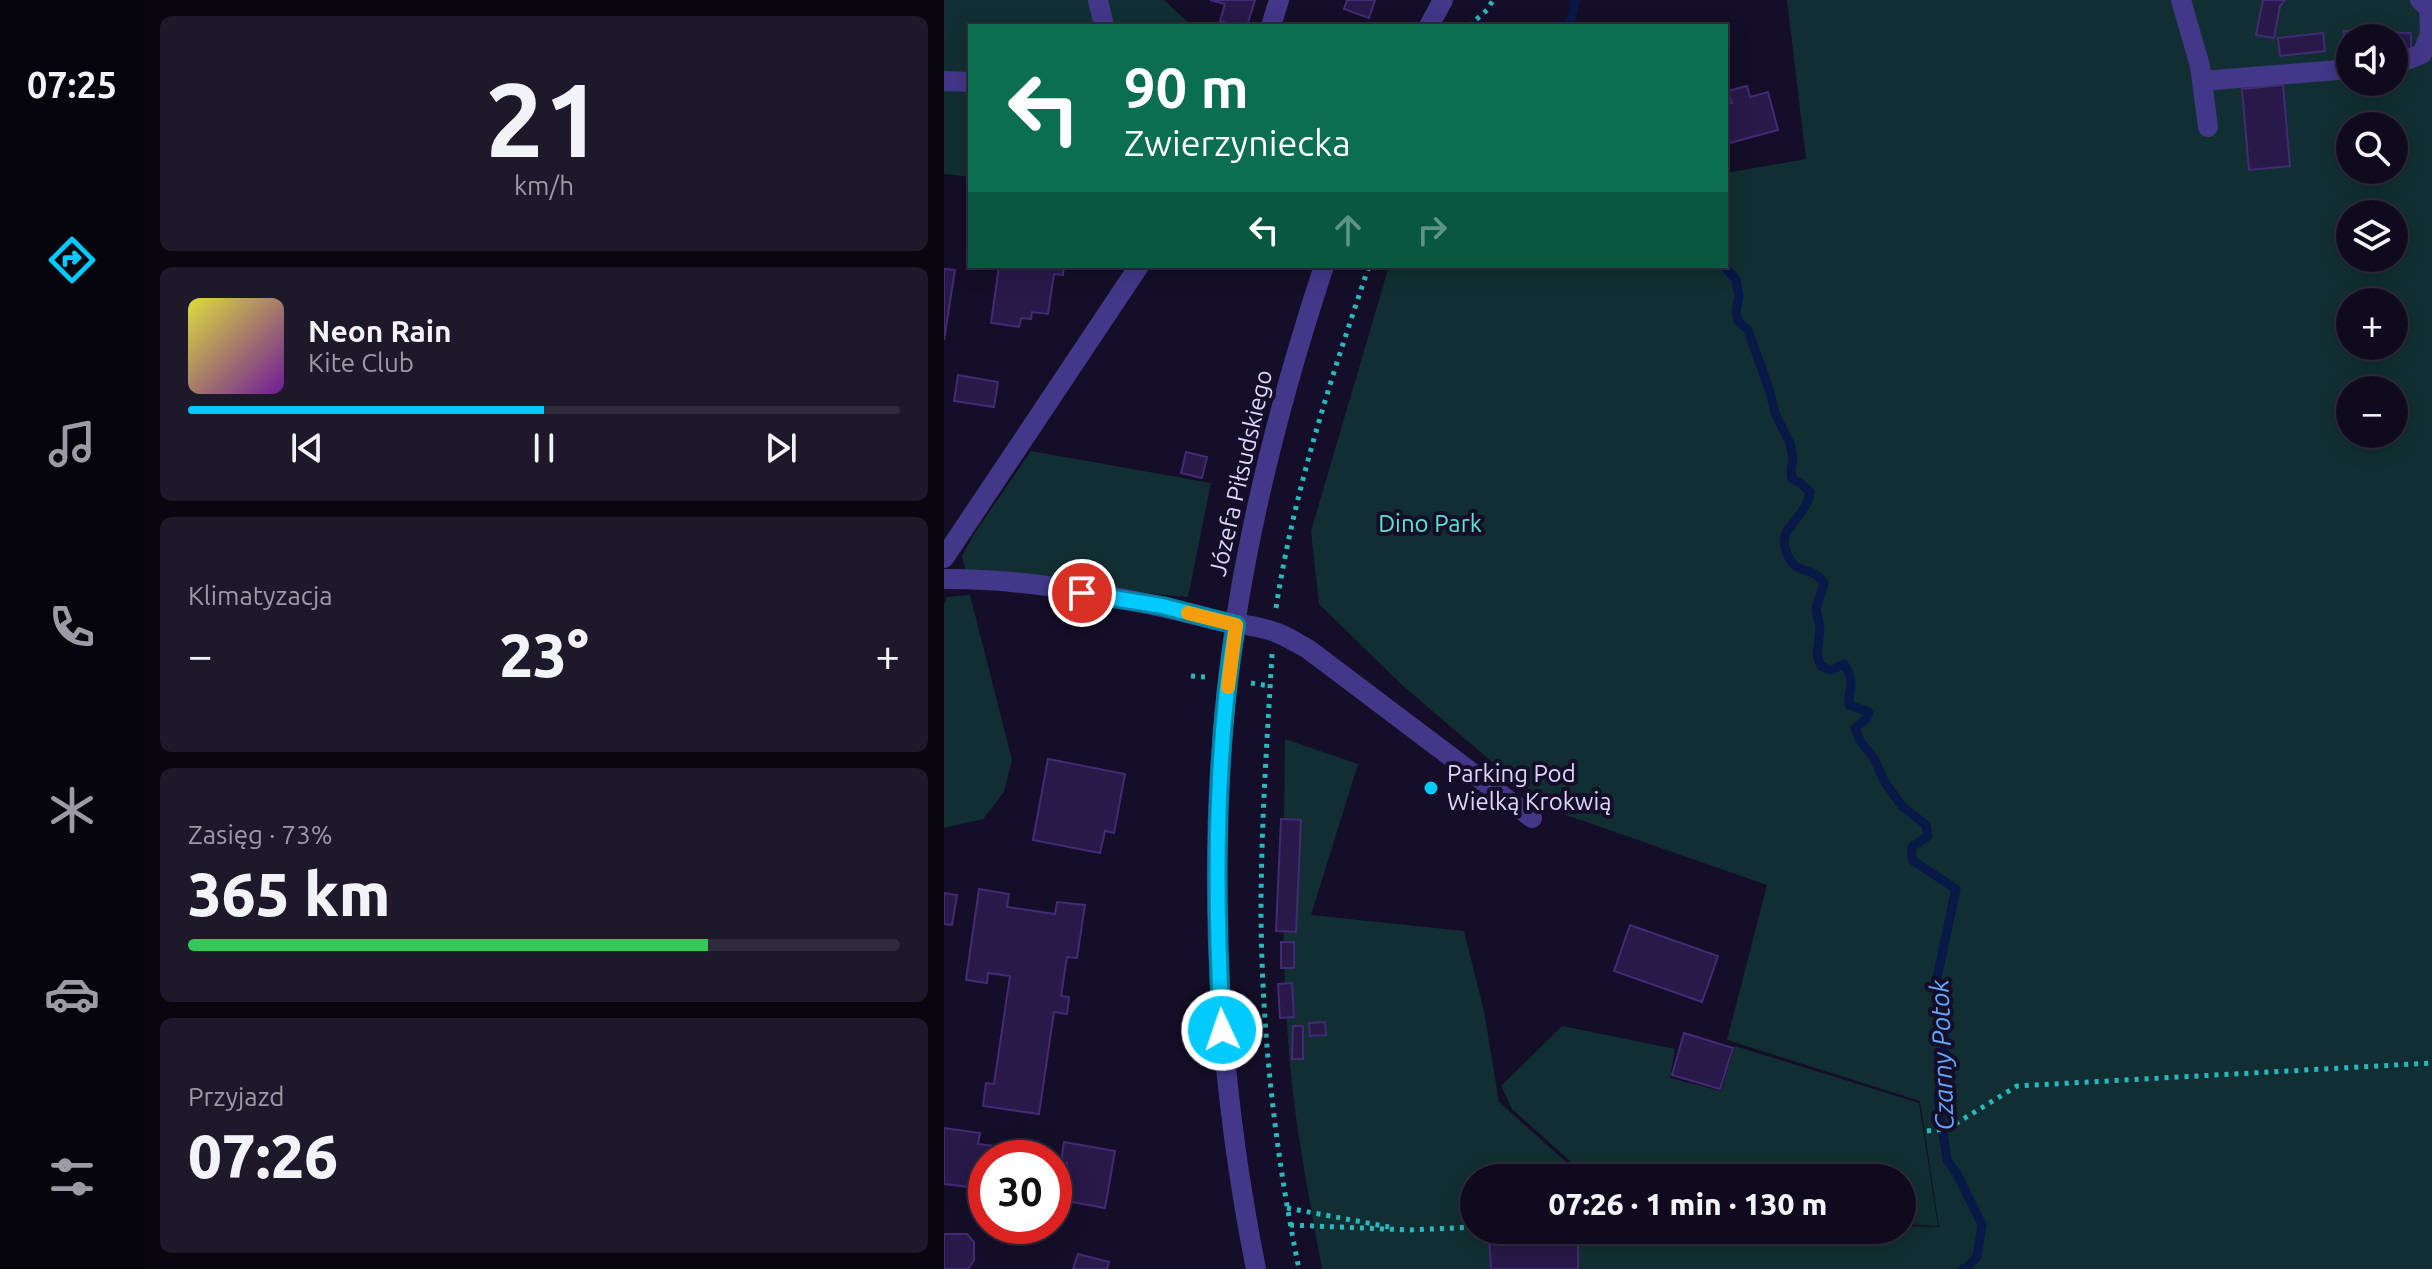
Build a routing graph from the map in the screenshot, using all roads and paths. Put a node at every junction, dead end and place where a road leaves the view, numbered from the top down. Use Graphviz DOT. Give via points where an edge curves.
graph roads {
  1 [pos="1098,0"];
  2 [pos="1279,0"];
  3 [pos="1443,0"];
  4 [pos="1493,0"];
  5 [pos="2181,0"];
  6 [pos="2420,0"];
  7 [pos="1104,24"];
  8 [pos="1272,24"];
  9 [pos="1430,24"];
  10 [pos="1471,24"];
  11 [pos="2408,60"];
  12 [pos="2336,70"];
  13 [pos="944,81"];
  14 [pos="2202,81"];
  15 [pos="968,82"];
  16 [pos="2208,127"];
  17 [pos="1138,268"];
  18 [pos="1323,268"];
  19 [pos="1368,268"];
  20 [pos="944,558"];
  21 [pos="944,579"];
  22 [pos="1236,625"];
  23 [pos="1273,631"];
  24 [pos="1246,683"];
  25 [pos="1270,686"];
  26 [pos="1532,818"];
  27 [pos="2432,1063"];
  28 [pos="1927,1131"];
  29 [pos="1287,1208"];
  30 [pos="1290,1225"];
  31 [pos="1460,1228"];
  32 [pos="1410,1230"];
  33 [pos="1256,1269"];
  34 [pos="1299,1269"];
  1 -- 7 [label="street"];
  2 -- 8 [label="street"];
  3 -- 9 [label="street"];
  4 -- 10 [label="path"];
  5 -- 14 [label="street"];
  6 -- 11 [label="street" via="2429,8 2430,34 2422,54"];
  12 -- 14 [label="street"];
  13 -- 15 [label="street"];
  14 -- 16 [label="street"];
  17 -- 20 [label="street"];
  18 -- 22 [label="street, Józefa Piłsudskiego" via="1274,431"];
  19 -- 23 [label="path" via="1303,478"];
  21 -- 22 [label="street" via="1029,584 1162,606"];
  22 -- 23 [label="street"];
  22 -- 33 [label="street, Józefa Piłsudskiego" via="1221,786 1219,974 1233,1136"];
  23 -- 25 [label="path"];
  23 -- 26 [label="street" via="1308,649"];
  24 -- 25 [label="path"];
  25 -- 29 [label="path" via="1261,915 1269,1080"];
  27 -- 28 [label="path" via="2017,1086 1947,1129"];
  29 -- 30 [label="path"];
  29 -- 32 [label="path"];
  30 -- 32 [label="path"];
  30 -- 34 [label="path"];
  31 -- 32 [label="path"];
}
